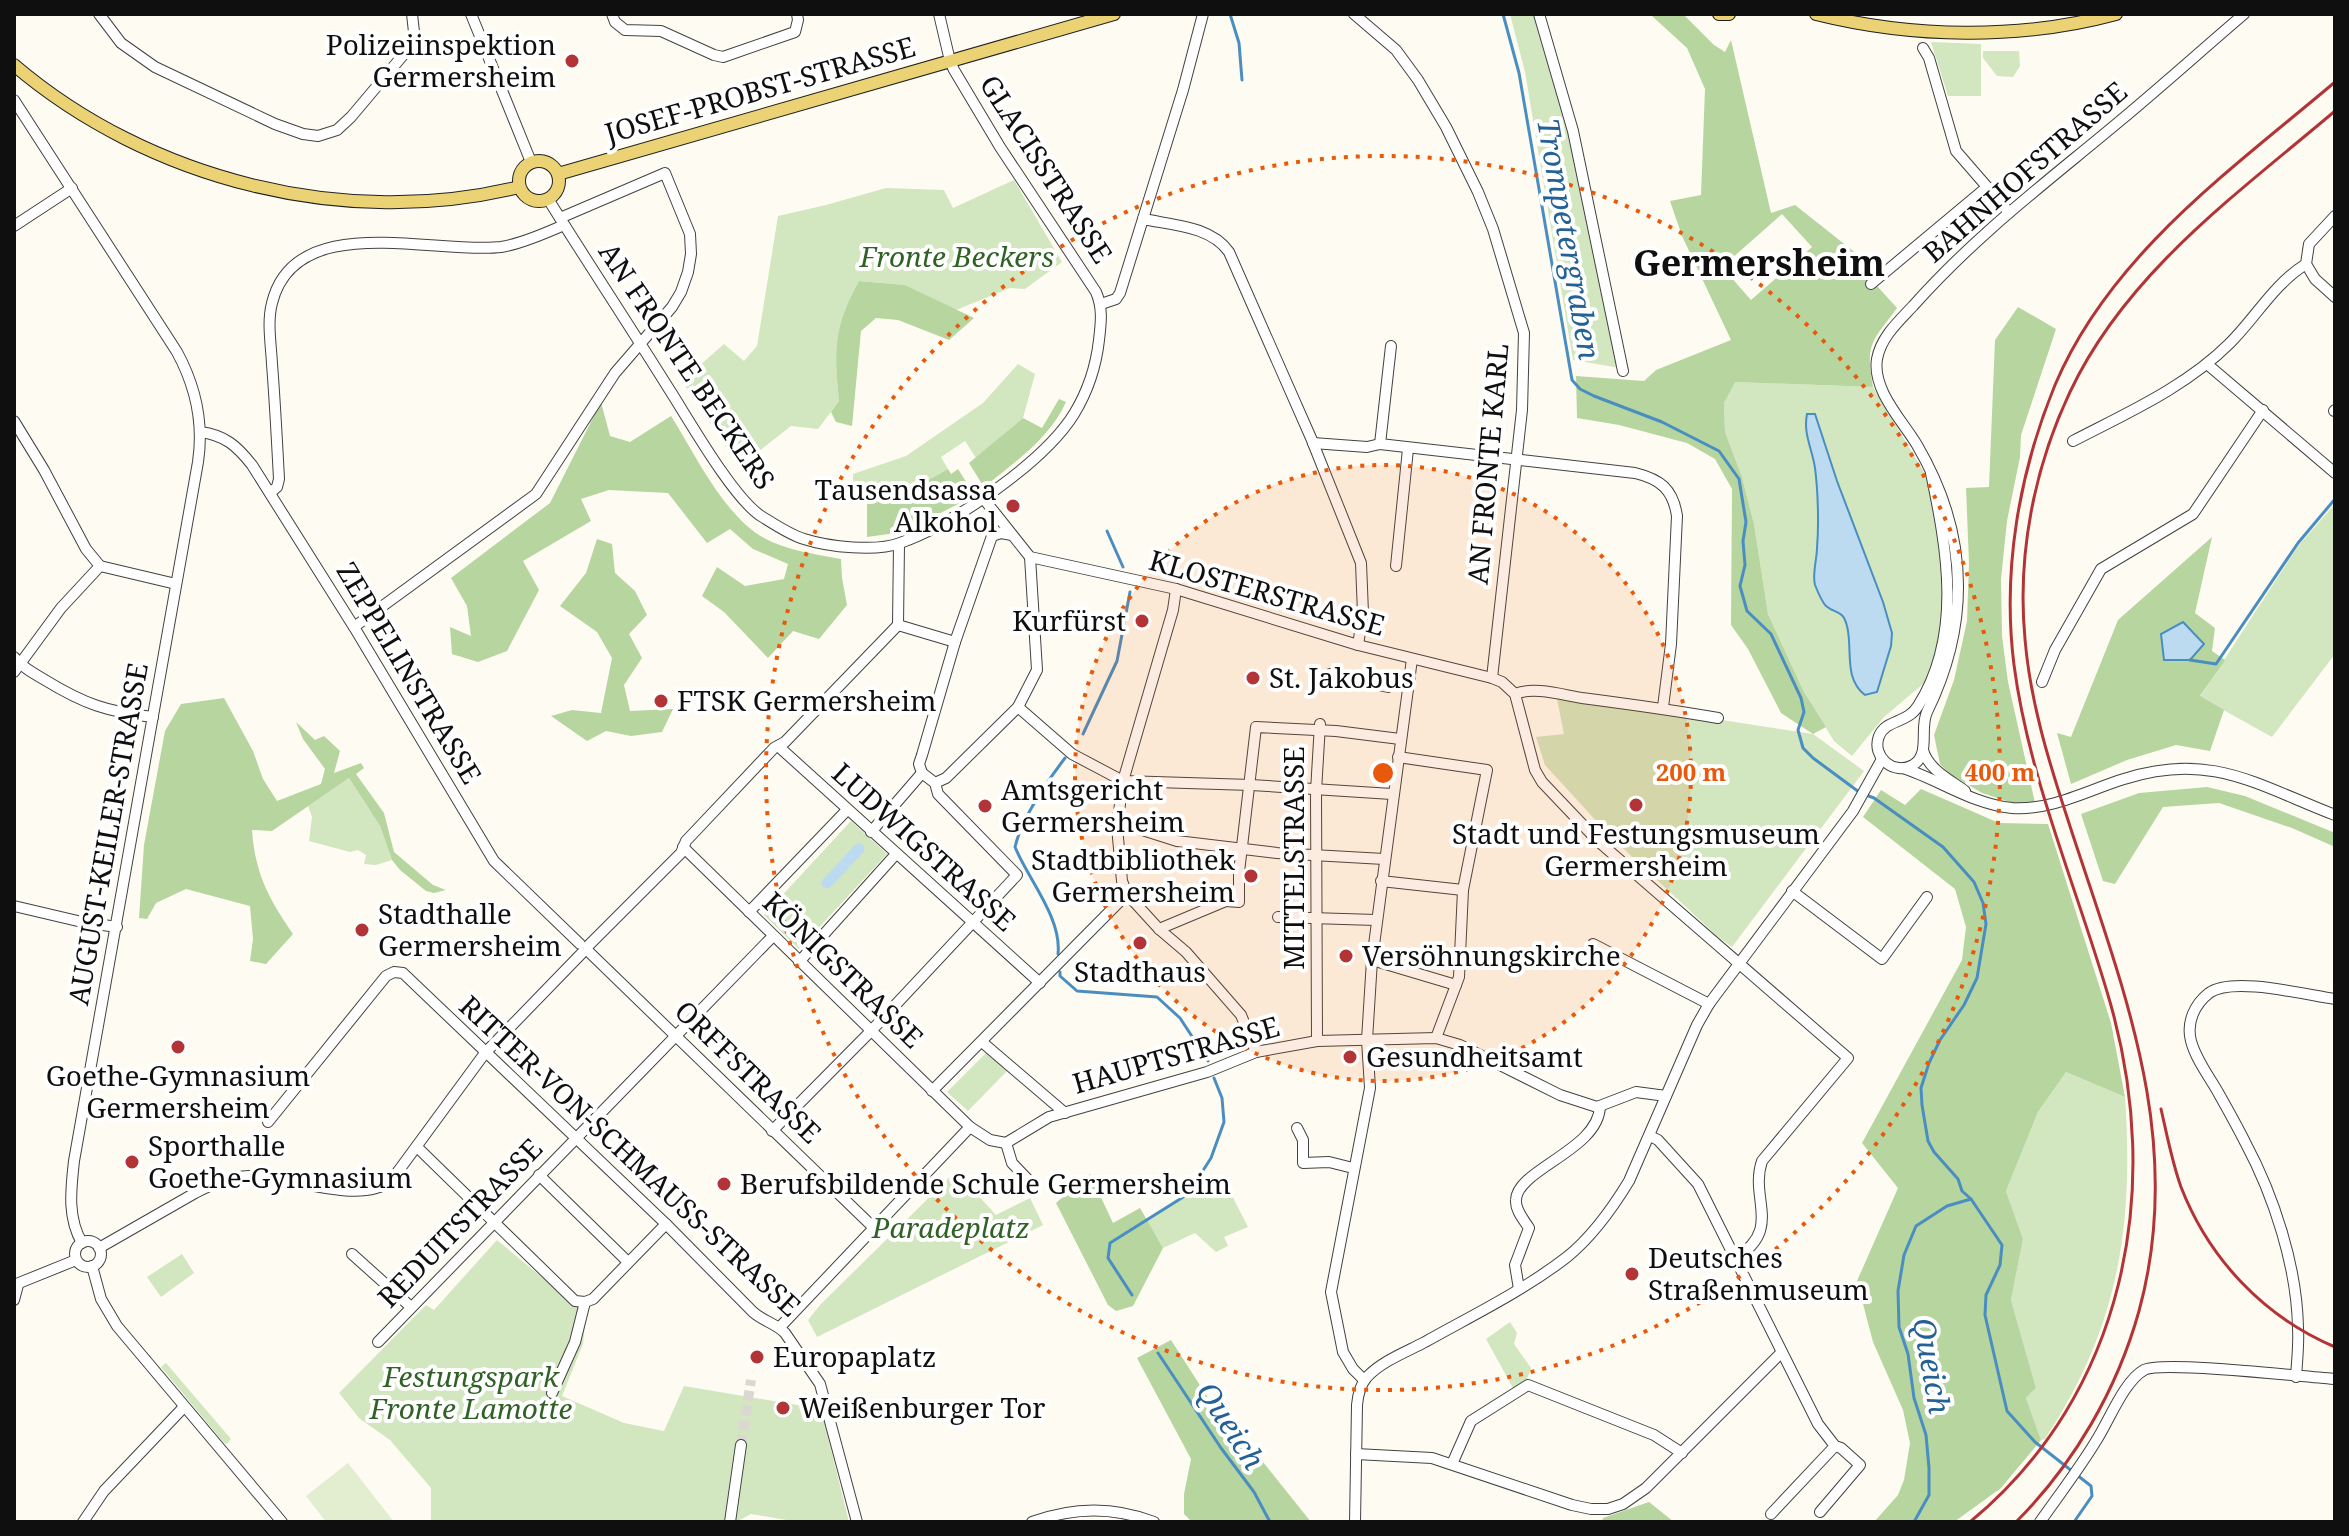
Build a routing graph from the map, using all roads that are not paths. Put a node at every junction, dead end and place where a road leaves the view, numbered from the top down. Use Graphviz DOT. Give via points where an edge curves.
graph roads {
  1 [pos="99,14"];
  2 [pos="412,14"];
  3 [pos="471,14"];
  4 [pos="612,14"];
  5 [pos="797,14"];
  6 [pos="939,14"];
  7 [pos="1114,14"];
  8 [pos="1203,14"];
  9 [pos="1354,14"];
  10 [pos="1539,14"];
  11 [pos="1719,14"];
  12 [pos="1729,14"];
  13 [pos="1816,14"];
  14 [pos="2116,14"];
  15 [pos="2232,14"];
  16 [pos="2243,14"];
  17 [pos="2229,29"];
  18 [pos="1923,48"];
  19 [pos="950,61"];
  20 [pos="14,65"];
  21 [pos="14,100"];
  22 [pos="531,162"];
  23 [pos="558,174"];
  24 [pos="519,187"];
  25 [pos="1987,187"];
  26 [pos="72,188"];
  27 [pos="548,199"];
  28 [pos="2008,211"];
  29 [pos="2335,216"];
  30 [pos="1143,219"];
  31 [pos="562,221"];
  32 [pos="14,226"];
  33 [pos="2306,264"];
  34 [pos="1871,284"];
  35 [pos="2335,297"];
  36 [pos="1101,304"];
  37 [pos="641,344"];
  38 [pos="1391,346"];
  39 [pos="2207,364"];
  40 [pos="1623,371"];
  41 [pos="2263,410"];
  42 [pos="14,421"];
  43 [pos="200,432"];
  44 [pos="2073,441"];
  45 [pos="1313,443"];
  46 [pos="1380,444"];
  47 [pos="1408,449"];
  48 [pos="1516,461"];
  49 [pos="1931,473"];
  50 [pos="2335,473"];
  51 [pos="270,493"];
  52 [pos="983,498"];
  53 [pos="1012,535"];
  54 [pos="899,544"];
  55 [pos="1030,557"];
  56 [pos="100,566"];
  57 [pos="1396,566"];
  58 [pos="176,584"];
  59 [pos="1176,589"];
  60 [pos="898,625"];
  61 [pos="354,627"];
  62 [pos="955,642"];
  63 [pos="1358,645"];
  64 [pos="1412,659"];
  65 [pos="16,664"];
  66 [pos="1334,675"];
  67 [pos="1492,678"];
  68 [pos="2042,682"];
  69 [pos="1388,687"];
  70 [pos="1515,694"];
  71 [pos="1018,707"];
  72 [pos="1663,707"];
  73 [pos="1265,716"];
  74 [pos="153,717"];
  75 [pos="1718,718"];
  76 [pos="1903,721"];
  77 [pos="1320,727"];
  78 [pos="1260,728"];
  79 [pos="1923,737"];
  80 [pos="1400,739"];
  81 [pos="778,746"];
  82 [pos="1923,750"];
  83 [pos="1398,757"];
  84 [pos="1882,759"];
  85 [pos="1898,768"];
  86 [pos="922,773"];
  87 [pos="1123,781"];
  88 [pos="935,783"];
  89 [pos="1251,785"];
  90 [pos="1869,785"];
  91 [pos="1316,791"];
  92 [pos="1392,794"];
  93 [pos="1980,801"];
  94 [pos="847,810"];
  95 [pos="2335,815"];
  96 [pos="1117,827"];
  97 [pos="871,832"];
  98 [pos="683,847"];
  99 [pos="1242,847"];
  100 [pos="896,854"];
  101 [pos="1316,854"];
  102 [pos="1384,859"];
  103 [pos="1381,881"];
  104 [pos="1463,890"];
  105 [pos="1792,891"];
  106 [pos="1127,894"];
  107 [pos="1927,897"];
  108 [pos="14,906"];
  109 [pos="749,912"];
  110 [pos="1278,917"];
  111 [pos="1317,920"];
  112 [pos="1376,920"];
  113 [pos="972,924"];
  114 [pos="117,927"];
  115 [pos="1159,929"];
  116 [pos="773,936"];
  117 [pos="1593,944"];
  118 [pos="584,948"];
  119 [pos="1372,960"];
  120 [pos="799,962"];
  121 [pos="1739,963"];
  122 [pos="1040,983"];
  123 [pos="1456,985"];
  124 [pos="2335,999"];
  125 [pos="1709,1004"];
  126 [pos="871,1031"];
  127 [pos="676,1035"];
  128 [pos="1436,1038"];
  129 [pos="1367,1040"];
  130 [pos="1317,1041"];
  131 [pos="982,1042"];
  132 [pos="1256,1052"];
  133 [pos="485,1053"];
  134 [pos="932,1091"];
  135 [pos="1666,1096"];
  136 [pos="1600,1106"];
  137 [pos="1065,1113"];
  138 [pos="268,1122"];
  139 [pos="970,1127"];
  140 [pos="1297,1128"];
  141 [pos="772,1131"];
  142 [pos="1650,1136"];
  143 [pos="577,1138"];
  144 [pos="1006,1143"];
  145 [pos="417,1147"];
  146 [pos="1353,1168"];
  147 [pos="539,1175"];
  148 [pos="1033,1185"];
  149 [pos="494,1223"];
  150 [pos="666,1224"];
  151 [pos="874,1228"];
  152 [pos="82,1243"];
  153 [pos="99,1248"];
  154 [pos="352,1254"];
  155 [pos="1736,1258"];
  156 [pos="76,1260"];
  157 [pos="628,1262"];
  158 [pos="92,1266"];
  159 [pos="16,1285"];
  160 [pos="1519,1289"];
  161 [pos="14,1300"];
  162 [pos="585,1302"];
  163 [pos="411,1307"];
  164 [pos="780,1327"];
  165 [pos="378,1342"];
  166 [pos="1781,1353"];
  167 [pos="2296,1377"];
  168 [pos="2335,1379"];
  169 [pos="1364,1380"];
  170 [pos="552,1393"];
  171 [pos="183,1408"];
  172 [pos="741,1445"];
  173 [pos="1835,1446"];
  174 [pos="1682,1453"];
  175 [pos="1356,1454"];
  176 [pos="1452,1464"];
  177 [pos="1820,1512"];
  178 [pos="1771,1514"];
  179 [pos="83,1522"];
  180 [pos="282,1522"];
  181 [pos="730,1522"];
  182 [pos="857,1522"];
  183 [pos="1032,1522"];
  184 [pos="1154,1522"];
  185 [pos="1355,1522"];
  186 [pos="2040,1522"];
  1 -- 2 [label="street" via="121,43 155,67 275,124 318,136 337,130 351,117 405,54 415,41"];
  3 -- 22 [label="street"];
  4 -- 5 [label="street" via="625,30 661,31 723,57 795,32"];
  6 -- 19 [label="street, GLACISSTRASSE"];
  7 -- 19 [label="main road, JOSEF-PROBST-STRASSE"];
  8 -- 30 [label="street"];
  9 -- 48 [label="street, AN FRONTE KARL" via="1396,50 1418,80 1493,229 1524,333"];
  10 -- 40 [label="street" via="1573,131"];
  11 -- 12 [label="main road"];
  13 -- 14 [label="main road" via="1941,32 2041,28"];
  15 -- 17 [label="street"];
  16 -- 17 [label="street, BAHNHOFSTRASSE"];
  17 -- 28 [label="street, BAHNHOFSTRASSE"];
  18 -- 25 [label="street" via="1956,151"];
  19 -- 23 [label="main road, JOSEF-PROBST-STRASSE"];
  19 -- 36 [label="street, GLACISSTRASSE"];
  20 -- 24 [label="main road" via="60,100 129,138 188,165 269,190 397,201"];
  21 -- 26 [label="street, AUGUST-KEILER-STRASSE"];
  22 -- 23 [label="main road" via="544,161"];
  22 -- 24 [label="main road" via="519,175"];
  23 -- 27 [label="main road" via="559,186"];
  24 -- 27 [label="main road" via="534,201"];
  25 -- 28 [label="street"];
  25 -- 34 [label="street"];
  26 -- 32 [label="street"];
  26 -- 43 [label="street, AUGUST-KEILER-STRASSE" via="188,372"];
  27 -- 31 [label="street, AN FRONTE BECKERS"];
  28 -- 49 [label="street, BAHNHOFSTRASSE" via="1967,248 1881,344 1877,375 1882,389"];
  29 -- 33 [label="street" via="2309,244"];
  30 -- 36 [label="street" via="1120,293"];
  30 -- 45 [label="street" via="1203,232 1223,243"];
  31 -- 37 [label="street, AN FRONTE BECKERS"];
  31 -- 37 [label="street, JOSEF-PROBST-STRASSE" via="665,173 690,234 691,254 681,292"];
  31 -- 51 [label="street, JOSEF-PROBST-STRASSE" via="502,247 377,243 334,246 301,261 276,289 269,319 279,479"];
  33 -- 35 [label="street"];
  33 -- 39 [label="street" via="2287,276"];
  36 -- 52 [label="street, AN FRONTE BECKERS" via="1094,367 1072,416 1030,462"];
  37 -- 54 [label="street, AN FRONTE BECKERS" via="700,438 759,515 802,539 852,547"];
  37 -- 61 [label="street" via="615,373 536,494"];
  38 -- 46 [label="street"];
  39 -- 41 [label="street"];
  39 -- 44 [label="street" via="2149,402"];
  41 -- 50 [label="street"];
  41 -- 68 [label="street" via="2193,514 2101,569"];
  42 -- 56 [label="street"];
  43 -- 51 [label="street, ZEPPELINSTRASSE" via="233,443"];
  43 -- 58 [label="street, AUGUST-KEILER-STRASSE"];
  45 -- 46 [label="street"];
  45 -- 63 [label="street" via="1361,563"];
  46 -- 47 [label="street"];
  47 -- 48 [label="street"];
  47 -- 57 [label="street"];
  48 -- 67 [label="street, AN FRONTE KARL"];
  48 -- 72 [label="street" via="1635,473 1652,477 1670,491 1677,516 1675,583"];
  49 -- 76 [label="street, BAHNHOFSTRASSE" via="1945,548 1948,606 1934,676"];
  49 -- 79 [label="street, BAHNHOFSTRASSE" via="1955,546 1958,606 1950,655 1922,725"];
  51 -- 61 [label="street, ZEPPELINSTRASSE"];
  52 -- 53 [label="street"];
  52 -- 54 [label="street, AN FRONTE BECKERS"];
  53 -- 55 [label="street"];
  53 -- 62 [label="street" via="992,536"];
  54 -- 60 [label="street"];
  55 -- 59 [label="street, KLOSTERSTRASSE"];
  55 -- 71 [label="street" via="1037,670"];
  56 -- 58 [label="street"];
  56 -- 65 [label="street"];
  58 -- 74 [label="street, AUGUST-KEILER-STRASSE"];
  59 -- 63 [label="street, KLOSTERSTRASSE"];
  59 -- 87 [label="street"];
  60 -- 62 [label="street"];
  60 -- 81 [label="street"];
  61 -- 118 [label="street, ZEPPELINSTRASSE" via="494,861"];
  62 -- 86 [label="street" via="919,764"];
  63 -- 64 [label="street, KLOSTERSTRASSE"];
  64 -- 67 [label="street, KLOSTERSTRASSE"];
  64 -- 80 [label="street"];
  65 -- 74 [label="street" via="92,706"];
  66 -- 69 [label="street"];
  67 -- 70 [label="street, KLOSTERSTRASSE"];
  70 -- 72 [label="street" via="1528,691"];
  70 -- 121 [label="street" via="1535,770 1599,842"];
  71 -- 87 [label="street" via="1072,754"];
  71 -- 88 [label="street"];
  72 -- 75 [label="street"];
  73 -- 78 [label="street"];
  74 -- 114 [label="street, AUGUST-KEILER-STRASSE"];
  76 -- 79 [label="street"];
  76 -- 84 [label="street, BAHNHOFSTRASSE" via="1889,724 1880,734 1877,747"];
  77 -- 78 [label="street"];
  77 -- 80 [label="street"];
  77 -- 91 [label="street, MITTELSTRASSE"];
  78 -- 89 [label="street"];
  79 -- 82 [label="street, BAHNHOFSTRASSE"];
  80 -- 83 [label="street"];
  81 -- 94 [label="street, LUDWIGSTRASSE"];
  81 -- 98 [label="street"];
  82 -- 85 [label="street, BAHNHOFSTRASSE" via="1916,763"];
  82 -- 93 [label="street" via="1933,767"];
  83 -- 92 [label="street"];
  83 -- 104 [label="street" via="1487,770"];
  84 -- 85 [label="street"];
  84 -- 90 [label="street, BAHNHOFSTRASSE"];
  85 -- 90 [label="street, BAHNHOFSTRASSE"];
  85 -- 93 [label="street"];
  86 -- 88 [label="street"];
  86 -- 97 [label="street"];
  87 -- 89 [label="street"];
  87 -- 96 [label="street"];
  88 -- 113 [label="street" via="938,794 1017,875"];
  89 -- 91 [label="street"];
  89 -- 99 [label="street"];
  90 -- 105 [label="street, BAHNHOFSTRASSE"];
  91 -- 92 [label="street"];
  91 -- 101 [label="street, MITTELSTRASSE"];
  92 -- 102 [label="street"];
  93 -- 95 [label="street" via="2012,808 2043,806 2140,774 2202,768 2241,776"];
  94 -- 97 [label="street, LUDWIGSTRASSE"];
  94 -- 109 [label="street"];
  96 -- 99 [label="street" via="1177,841"];
  96 -- 106 [label="street"];
  97 -- 100 [label="street, LUDWIGSTRASSE"];
  98 -- 109 [label="street, KÖNIGSTRASSE"];
  98 -- 118 [label="street"];
  99 -- 101 [label="street"];
  99 -- 115 [label="street" via="1239,902 1226,901"];
  100 -- 113 [label="street, LUDWIGSTRASSE"];
  100 -- 120 [label="street"];
  101 -- 102 [label="street"];
  101 -- 111 [label="street, MITTELSTRASSE"];
  102 -- 103 [label="street"];
  103 -- 104 [label="street"];
  103 -- 112 [label="street"];
  104 -- 123 [label="street"];
  105 -- 107 [label="street" via="1882,959"];
  105 -- 121 [label="street, BAHNHOFSTRASSE"];
  106 -- 115 [label="street"];
  106 -- 122 [label="street"];
  108 -- 114 [label="street"];
  109 -- 116 [label="street, KÖNIGSTRASSE"];
  110 -- 111 [label="street"];
  111 -- 112 [label="street"];
  111 -- 130 [label="street, MITTELSTRASSE"];
  112 -- 119 [label="street"];
  113 -- 122 [label="street, LUDWIGSTRASSE"];
  113 -- 126 [label="street"];
  114 -- 152 [label="street, AUGUST-KEILER-STRASSE" via="74,1161 72,1212"];
  115 -- 132 [label="street" via="1241,1015"];
  116 -- 120 [label="street, KÖNIGSTRASSE"];
  116 -- 127 [label="street, REDUITSTRASSE"];
  117 -- 125 [label="street"];
  118 -- 127 [label="street, ORFFSTRASSE"];
  118 -- 133 [label="street"];
  119 -- 123 [label="street"];
  119 -- 129 [label="street"];
  120 -- 126 [label="street, KÖNIGSTRASSE"];
  121 -- 125 [label="street, BAHNHOFSTRASSE"];
  121 -- 155 [label="street" via="1848,1058 1762,1161 1759,1232"];
  122 -- 131 [label="street"];
  123 -- 128 [label="street"];
  124 -- 167 [label="street" via="2221,987 2195,1007 2190,1023 2196,1056 2249,1149 2280,1229 2296,1297"];
  125 -- 135 [label="street, BAHNHOFSTRASSE"];
  126 -- 134 [label="street, KÖNIGSTRASSE"];
  126 -- 141 [label="street"];
  127 -- 141 [label="street, ORFFSTRASSE"];
  127 -- 143 [label="street, REDUITSTRASSE"];
  128 -- 129 [label="street, HAUPTSTRASSE"];
  128 -- 136 [label="street, HAUPTSTRASSE" via="1580,1104"];
  129 -- 130 [label="street, HAUPTSTRASSE"];
  129 -- 146 [label="street" via="1370,1088"];
  130 -- 132 [label="street, HAUPTSTRASSE"];
  131 -- 134 [label="street"];
  131 -- 137 [label="street"];
  132 -- 137 [label="street, HAUPTSTRASSE" via="1207,1072"];
  133 -- 138 [label="street, RITTER-VON-SCHMAUSS-STRASSE" via="398,972 386,976 371,993"];
  133 -- 143 [label="street, RITTER-VON-SCHMAUSS-STRASSE"];
  133 -- 145 [label="street"];
  134 -- 139 [label="street, KÖNIGSTRASSE"];
  135 -- 136 [label="street" via="1636,1092"];
  135 -- 142 [label="street, BAHNHOFSTRASSE"];
  136 -- 160 [label="street" via="1599,1118 1579,1142 1517,1194 1516,1205 1529,1228 1515,1265"];
  137 -- 144 [label="street, HAUPTSTRASSE"];
  139 -- 144 [label="street, KÖNIGSTRASSE"];
  139 -- 151 [label="street"];
  140 -- 146 [label="street" via="1303,1163"];
  141 -- 151 [label="street, ORFFSTRASSE"];
  142 -- 155 [label="street" via="1698,1184"];
  142 -- 160 [label="street, BAHNHOFSTRASSE" via="1616,1204 1591,1235"];
  143 -- 147 [label="street, REDUITSTRASSE"];
  143 -- 150 [label="street, RITTER-VON-SCHMAUSS-STRASSE"];
  144 -- 148 [label="street" via="1012,1163"];
  145 -- 149 [label="street"];
  145 -- 153 [label="street" via="378,1190 239,1177 210,1185"];
  146 -- 169 [label="street" via="1331,1292 1343,1352"];
  147 -- 149 [label="street, REDUITSTRASSE"];
  147 -- 157 [label="street"];
  149 -- 162 [label="street" via="575,1301"];
  149 -- 163 [label="street, REDUITSTRASSE"];
  150 -- 157 [label="street"];
  150 -- 164 [label="street, RITTER-VON-SCHMAUSS-STRASSE" via="763,1321"];
  151 -- 164 [label="street"];
  152 -- 153 [label="street"];
  152 -- 156 [label="street"];
  153 -- 158 [label="street" via="100,1258"];
  154 -- 163 [label="street"];
  155 -- 166 [label="street"];
  156 -- 158 [label="street"];
  156 -- 159 [label="street"];
  157 -- 162 [label="street"];
  158 -- 171 [label="street" via="110,1317"];
  159 -- 161 [label="street"];
  160 -- 169 [label="street, BAHNHOFSTRASSE"];
  162 -- 170 [label="street" via="575,1342"];
  163 -- 165 [label="street, REDUITSTRASSE"];
  164 -- 182 [label="street, RITTER-VON-SCHMAUSS-STRASSE" via="820,1384"];
  166 -- 173 [label="street"];
  166 -- 174 [label="street"];
  167 -- 168 [label="street"];
  167 -- 186 [label="street" via="2144,1370"];
  169 -- 175 [label="street" via="1358,1397"];
  171 -- 179 [label="street" via="104,1491"];
  171 -- 180 [label="street"];
  172 -- 181 [label="street"];
  173 -- 177 [label="street" via="1860,1465"];
  173 -- 178 [label="street"];
  174 -- 176 [label="street" via="1635,1498 1608,1509 1572,1505"];
  174 -- 176 [label="street" via="1654,1435 1528,1385 1471,1421"];
  175 -- 176 [label="street" via="1423,1456"];
  175 -- 185 [label="street"];
  183 -- 184 [label="street" via="1079,1509"];
}
